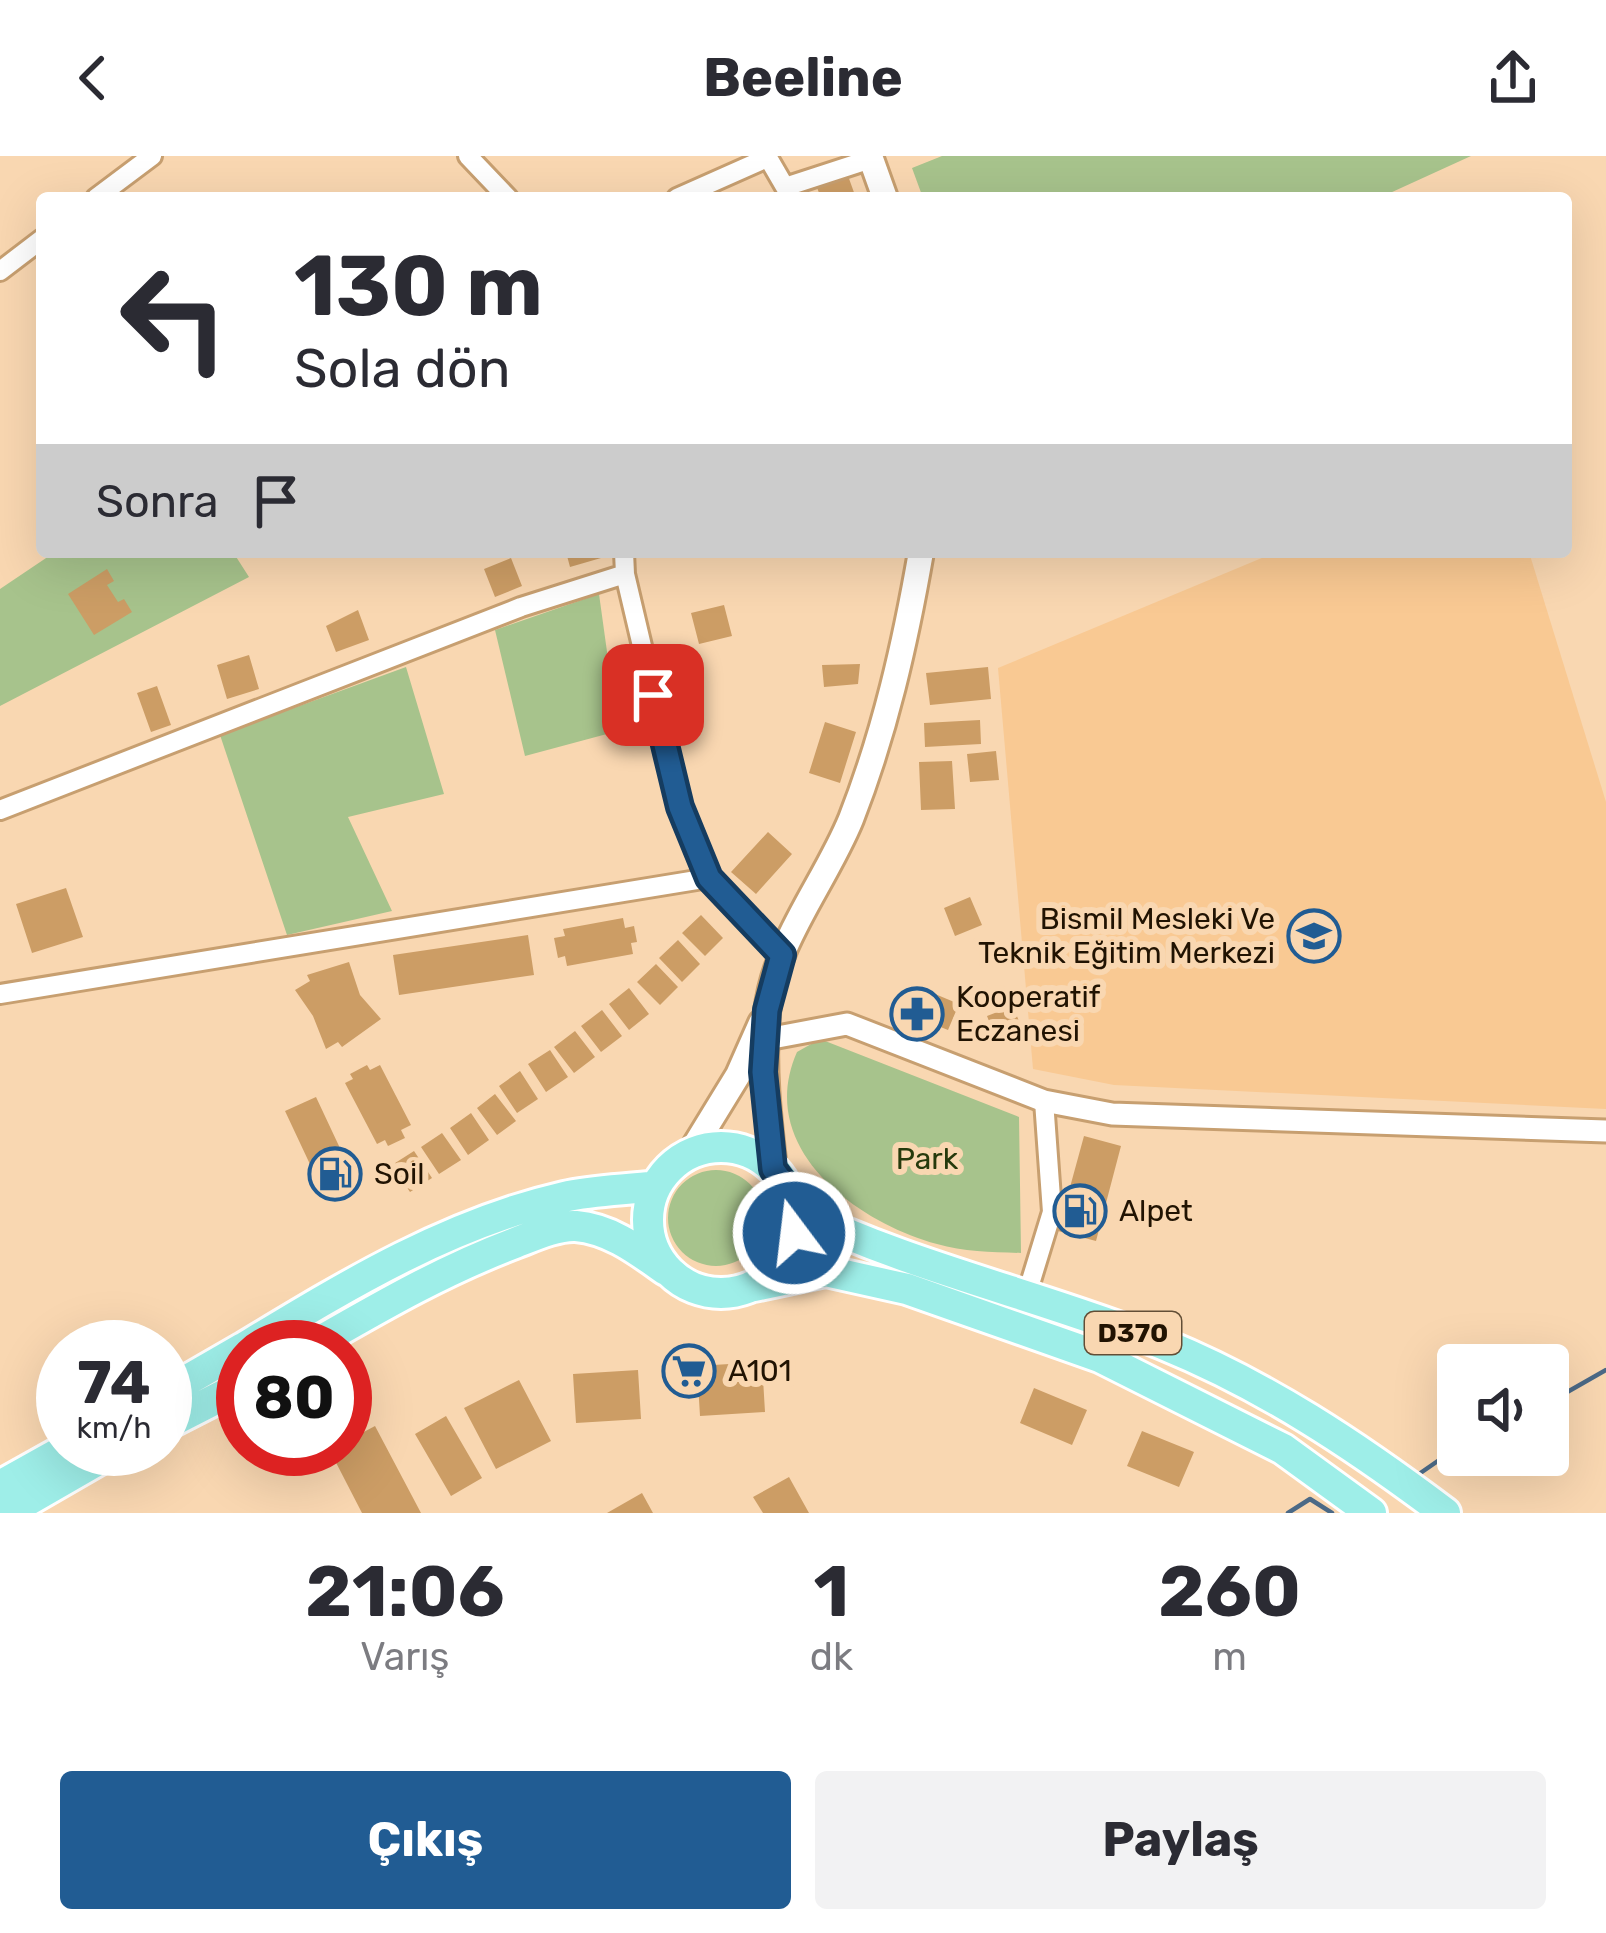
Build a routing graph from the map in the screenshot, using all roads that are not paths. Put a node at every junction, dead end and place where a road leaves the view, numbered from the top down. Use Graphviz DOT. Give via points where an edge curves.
graph roads {
  1 [pos="152,156"];
  2 [pos="468,156"];
  3 [pos="767,157"];
  4 [pos="871,157"];
  5 [pos="104,192"];
  6 [pos="502,192"];
  7 [pos="690,192"];
  8 [pos="882,192"];
  9 [pos="36,244"];
  10 [pos="0,271"];
  11 [pos="624,558"];
  12 [pos="920,558"];
  13 [pos="625,574"];
  14 [pos="0,810"];
  15 [pos="709,878"];
  16 [pos="782,955"];
  17 [pos="0,994"];
  18 [pos="767,1010"];
  19 [pos="766,1039"];
  20 [pos="738,1075"];
  21 [pos="1044,1101"];
  22 [pos="1606,1130"];
  23 [pos="688,1155"];
  24 [pos="773,1169"];
  25 [pos="656,1186"];
  26 [pos="794,1210"];
  27 [pos="669,1272"];
  28 [pos="754,1286"];
  29 [pos="1026,1297"];
  30 [pos="289,1320"];
  31 [pos="354,1320"];
  32 [pos="36,1466"];
  33 [pos="70,1476"];
  34 [pos="0,1486"];
  35 [pos="6,1513"];
  36 [pos="1371,1513"];
  37 [pos="1444,1513"];
  1 -- 5 [label="street"];
  2 -- 6 [label="street"];
  3 -- 4 [label="street" via="785,187"];
  3 -- 7 [label="street"];
  4 -- 8 [label="main road"];
  9 -- 10 [label="street"];
  11 -- 13 [label="street"];
  12 -- 16 [label="main road" via="880,736 849,823"];
  13 -- 14 [label="street"];
  13 -- 15 [label="street" via="680,807"];
  15 -- 16 [label="street"];
  15 -- 17 [label="street"];
  16 -- 18 [label="main road"];
  18 -- 19 [label="main road"];
  18 -- 20 [label="main road"];
  19 -- 20 [label="street"];
  19 -- 21 [label="street" via="847,1024"];
  19 -- 24 [label="main road"];
  20 -- 23 [label="main road"];
  21 -- 22 [label="street" via="1112,1114"];
  21 -- 29 [label="street" via="1052,1212"];
  23 -- 24 [label="highway" via="733,1148"];
  23 -- 25 [label="highway"];
  24 -- 26 [label="highway"];
  25 -- 27 [label="highway" via="649,1231"];
  25 -- 30 [label="highway" via="566,1196 464,1228"];
  26 -- 28 [label="highway" via="786,1254"];
  26 -- 29 [label="highway, D370" via="860,1243"];
  27 -- 28 [label="highway" via="710,1293"];
  27 -- 31 [label="highway" via="618,1237 574,1226 457,1264"];
  28 -- 36 [label="highway, D370" via="826,1270 907,1289 1100,1357 1283,1449"];
  29 -- 37 [label="highway, D370" via="1162,1343 1258,1387"];
  32 -- 34 [label="highway"];
  33 -- 35 [label="highway"];
}
